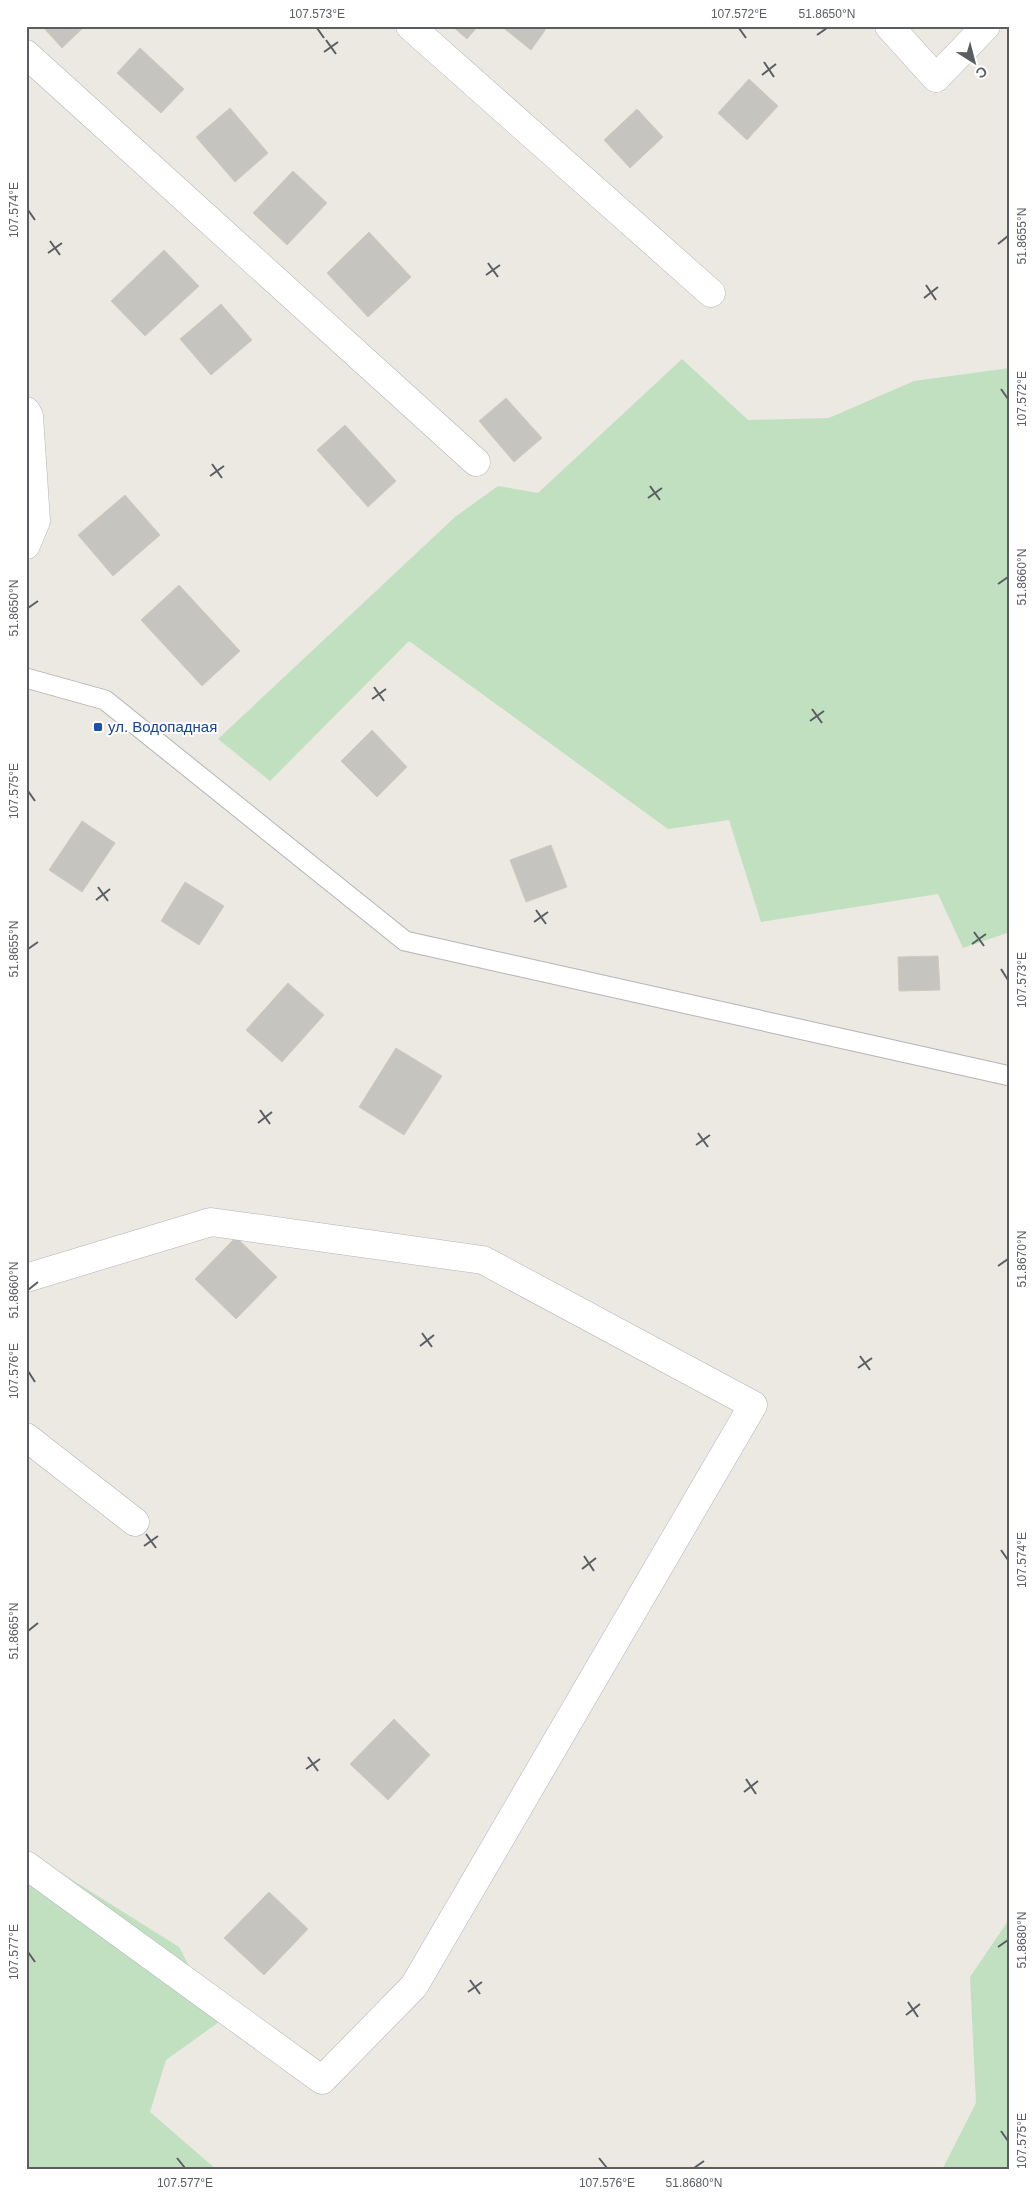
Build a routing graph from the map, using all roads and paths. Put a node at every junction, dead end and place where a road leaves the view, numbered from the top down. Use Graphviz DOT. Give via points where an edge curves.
graph roads {
  1 [pos="410,26"];
  2 [pos="889,26"];
  3 [pos="986,26"];
  4 [pos="26,54"];
  5 [pos="712,293"];
  6 [pos="26,411"];
  7 [pos="476,462"];
  8 [pos="26,545"];
  9 [pos="26,678"];
  10 [pos="1010,1076"];
  11 [pos="26,1278"];
  12 [pos="26,1436"];
  13 [pos="135,1522"];
  14 [pos="26,1865"];
  1 -- 5 [label="street"];
  2 -- 3 [label="street" via="936,78"];
  4 -- 7 [label="street"];
  6 -- 8 [label="street" via="29,416 36,521"];
  9 -- 10 [label="lane" via="105,700 405,940"];
  11 -- 14 [label="street" via="211,1222 483,1260 754,1405 414,1986 322,2080"];
  12 -- 13 [label="street"];
}
